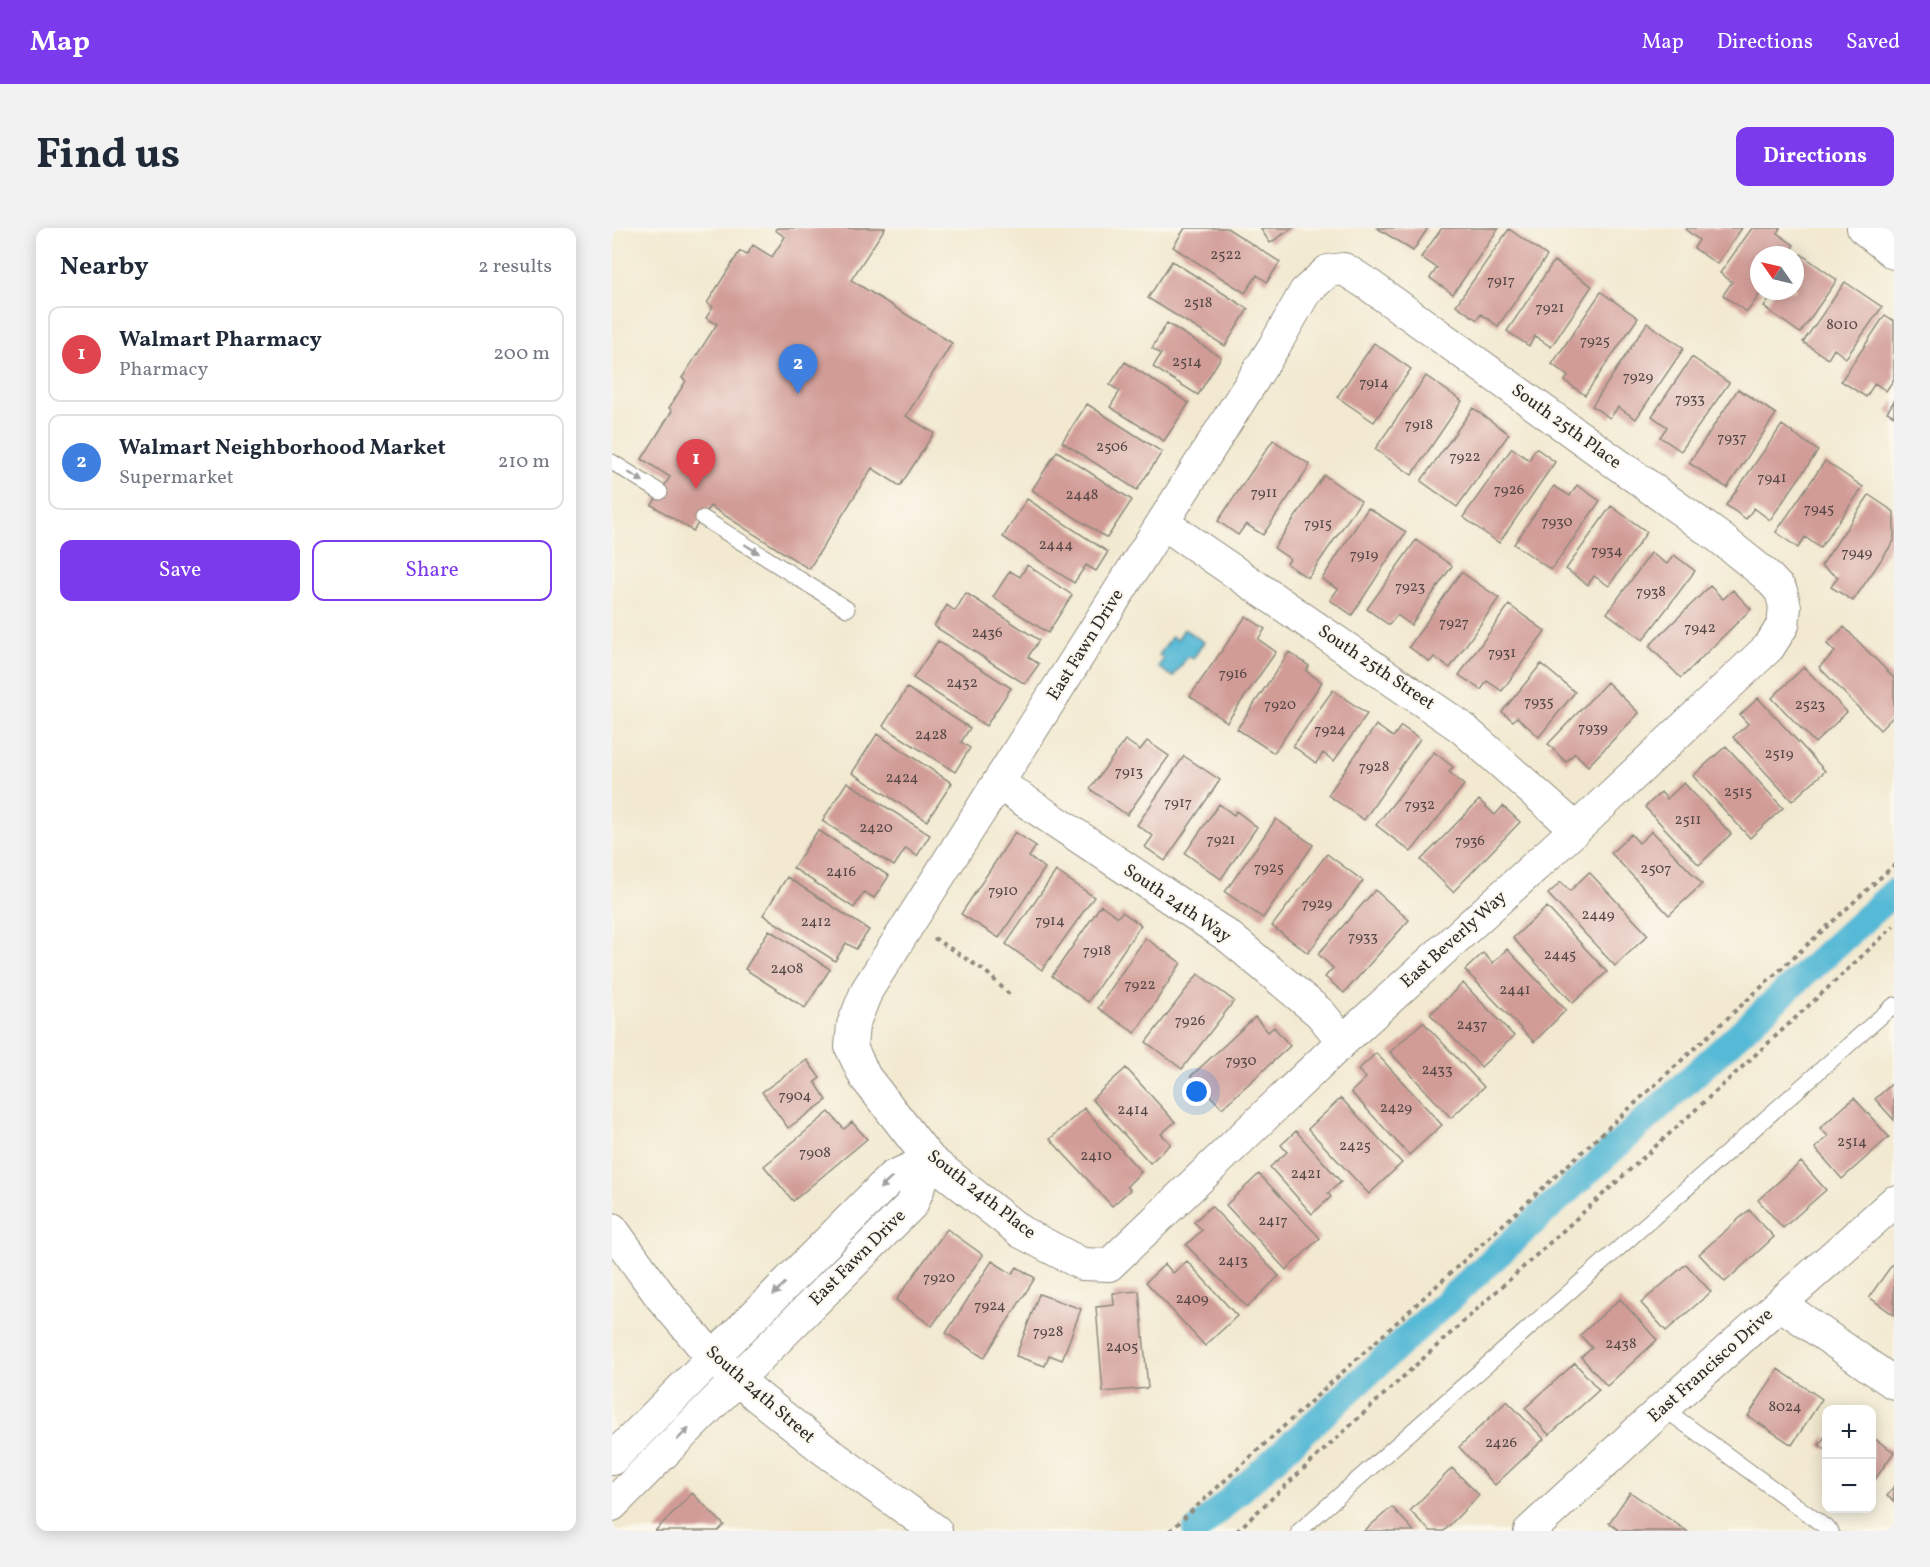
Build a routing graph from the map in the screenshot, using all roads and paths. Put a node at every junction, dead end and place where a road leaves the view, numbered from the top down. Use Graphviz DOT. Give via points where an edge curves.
graph roads {
  1 [pos="1863,228"];
  2 [pos="1894,254"];
  3 [pos="1328,271"];
  4 [pos="612,462"];
  5 [pos="660,492"];
  6 [pos="703,518"];
  7 [pos="1163,523"];
  8 [pos="1785,607"];
  9 [pos="847,609"];
  10 [pos="998,783"];
  11 [pos="1576,829"];
  12 [pos="1894,865"];
  13 [pos="1894,926"];
  14 [pos="928,934"];
  15 [pos="1011,996"];
  16 [pos="1894,1005"];
  17 [pos="853,1025"];
  18 [pos="1343,1041"];
  19 [pos="930,1160"];
  20 [pos="1894,1202"];
  21 [pos="612,1229"];
  22 [pos="1109,1265"];
  23 [pos="820,1272"];
  24 [pos="1780,1304"];
  25 [pos="712,1357"];
  26 [pos="737,1379"];
  27 [pos="1894,1383"];
  28 [pos="1663,1408"];
  29 [pos="630,1459"];
  30 [pos="612,1505"];
  31 [pos="936,1531"];
  32 [pos="1170,1531"];
  33 [pos="1237,1531"];
  34 [pos="1299,1531"];
  35 [pos="1530,1531"];
  36 [pos="1831,1531"];
  1 -- 2 [label="street"];
  3 -- 7 [label="street, East Fawn Drive" via="1305,292"];
  3 -- 8 [label="street, South 25th Place" via="1344,269 1368,285 1720,538 1765,574 1781,591"];
  4 -- 5 [label="lane, one-way"];
  6 -- 9 [label="lane, one-way"];
  7 -- 10 [label="street, East Fawn Drive"];
  7 -- 11 [label="street, South 25th Street" via="1461,727"];
  8 -- 11 [label="street, East Beverly Way" via="1783,625 1769,647"];
  10 -- 17 [label="street, East Fawn Drive" via="867,990"];
  10 -- 18 [label="street, South 24th Way" via="1229,937 1320,1013"];
  11 -- 18 [label="street, East Beverly Way"];
  12 -- 32 [label="path"];
  13 -- 33 [label="path"];
  14 -- 15 [label="path" via="985,971"];
  16 -- 34 [label="lane"];
  17 -- 19 [label="street, South 24th Place" via="851,1047 865,1077"];
  18 -- 22 [label="street, East Beverly Way"];
  19 -- 22 [label="street, South 24th Place" via="1022,1232 1082,1264"];
  19 -- 23 [label="street, East Fawn Drive" via="892,1177"];
  20 -- 24 [label="street, East Francisco Drive"];
  21 -- 25 [label="street, South 24th Street" via="661,1297"];
  23 -- 25 [label="street, East Fawn Drive, one-way"];
  23 -- 26 [label="street, East Fawn Drive"];
  24 -- 27 [label="street"];
  24 -- 28 [label="street, East Francisco Drive"];
  25 -- 26 [label="street, South 24th Street"];
  25 -- 29 [label="street, East Fawn Drive"];
  29 -- 26 [label="street, East Fawn Drive, one-way"];
  26 -- 31 [label="street, South 24th Street" via="822,1448"];
  28 -- 35 [label="street, East Francisco Drive"];
  28 -- 36 [label="lane"];
  29 -- 30 [label="street, East Fawn Drive"];
}
